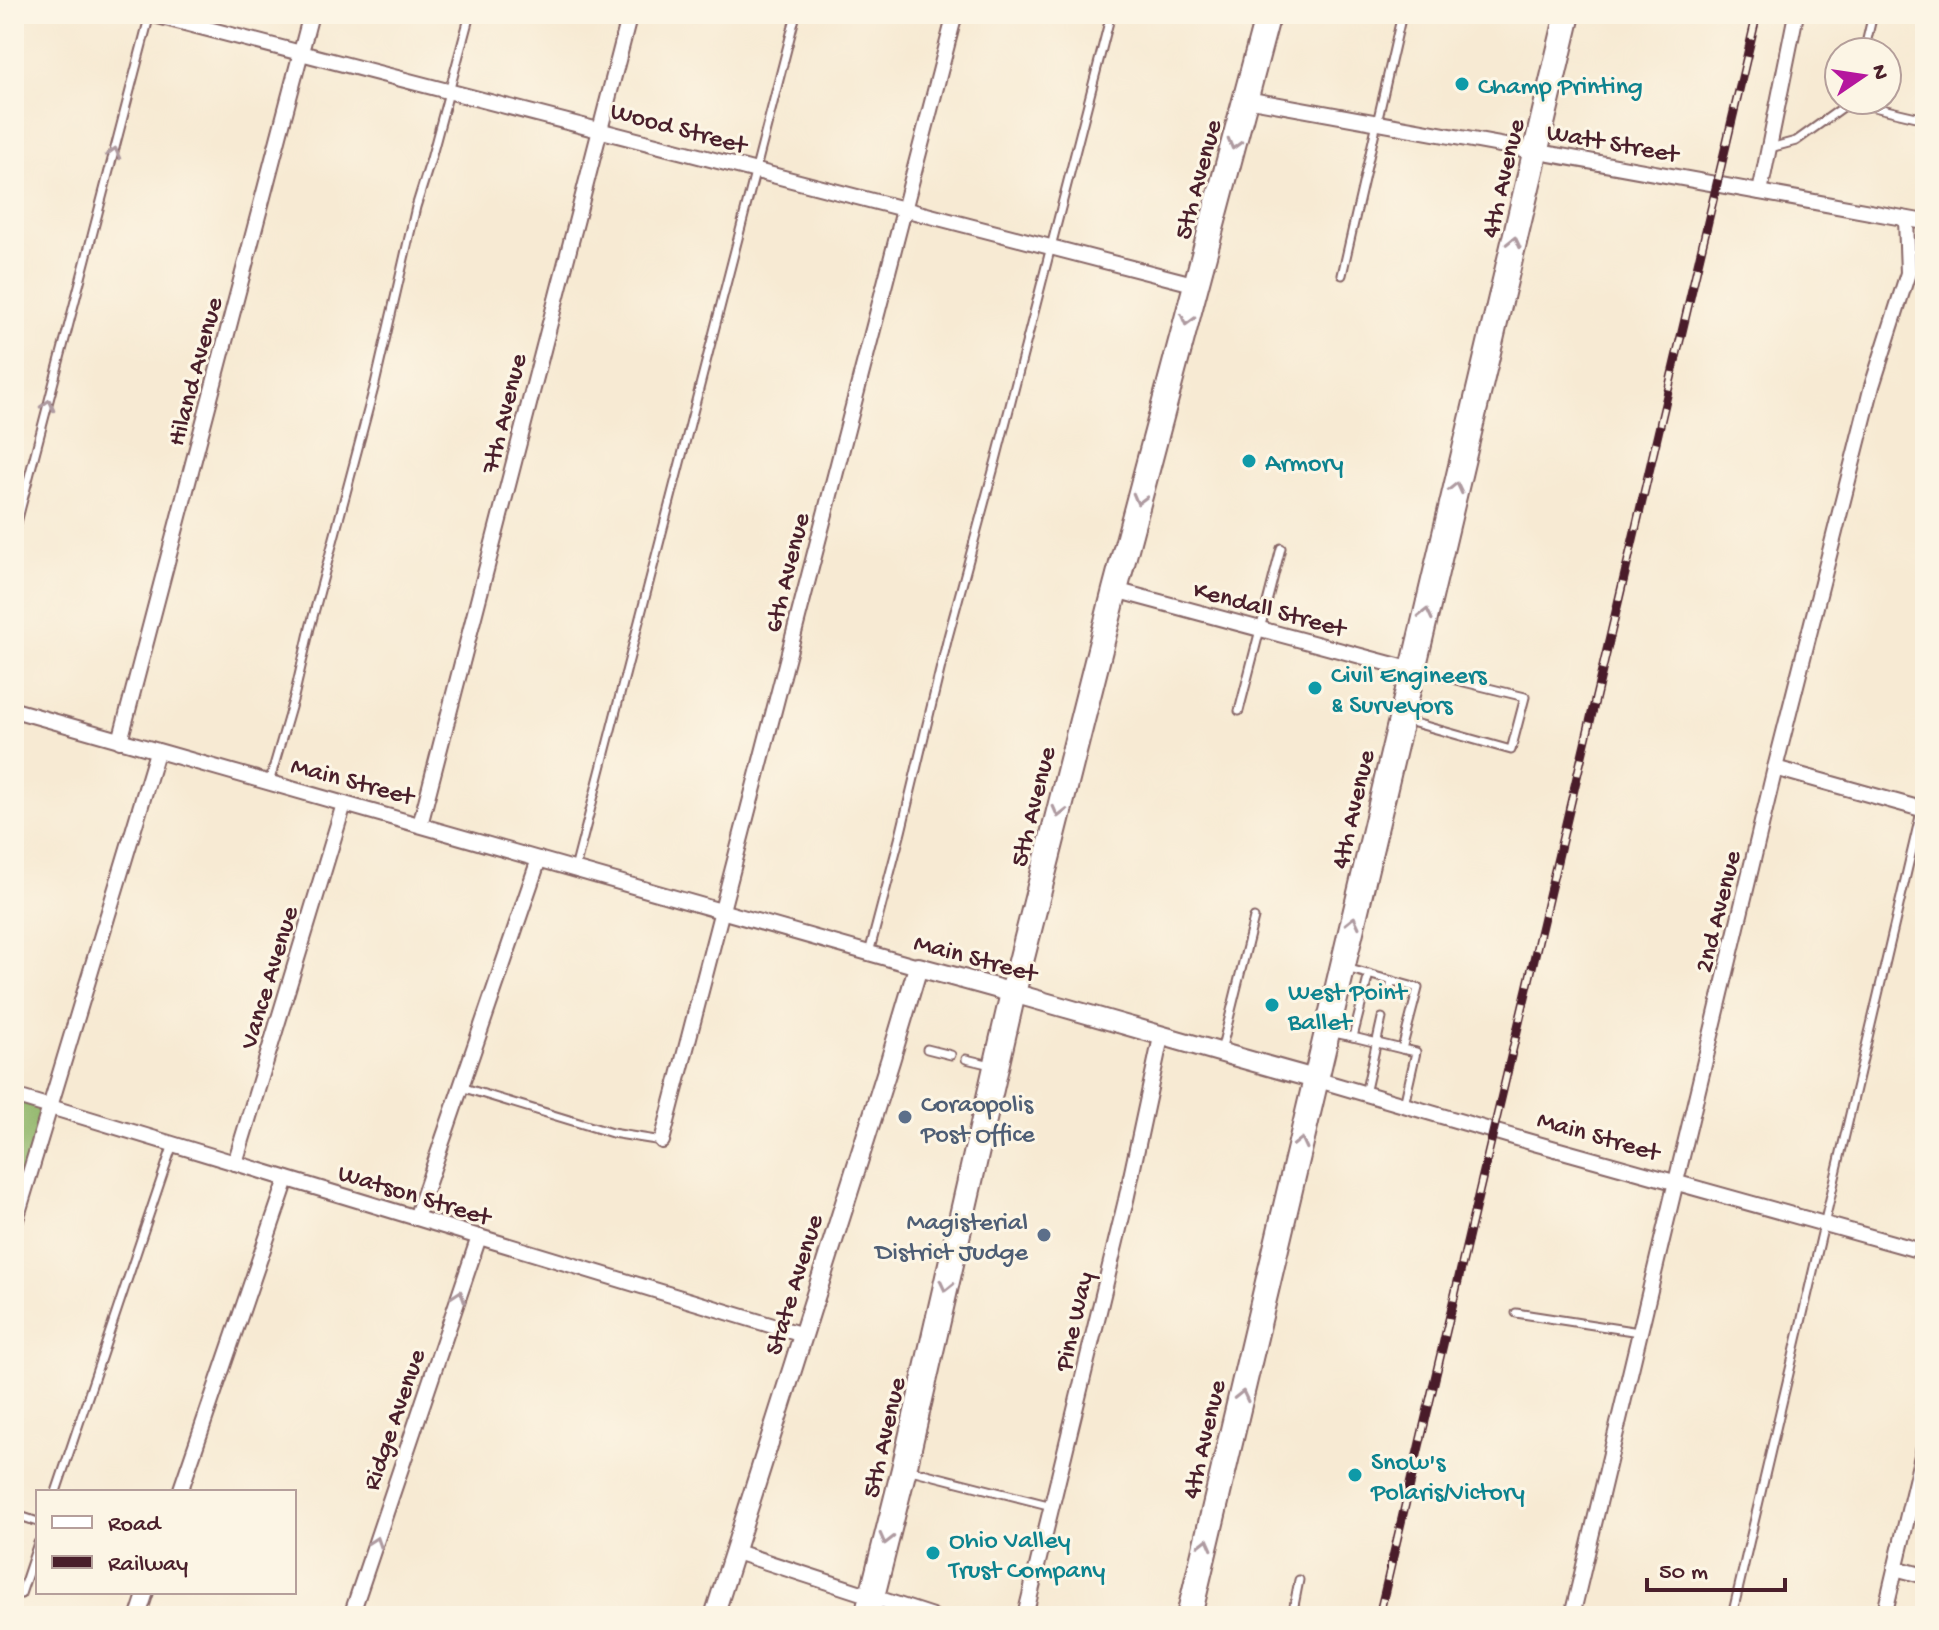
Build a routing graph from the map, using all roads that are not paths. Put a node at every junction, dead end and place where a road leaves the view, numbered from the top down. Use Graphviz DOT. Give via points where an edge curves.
graph roads {
  1 [pos="150,14"];
  2 [pos="311,14"];
  3 [pos="470,14"];
  4 [pos="630,14"];
  5 [pos="796,14"];
  6 [pos="955,14"];
  7 [pos="1111,14"];
  8 [pos="1268,14"];
  9 [pos="1402,14"];
  10 [pos="1568,14"];
  11 [pos="1796,14"];
  12 [pos="1873,14"];
  13 [pos="1868,36"];
  14 [pos="301,52"];
  15 [pos="450,91"];
  16 [pos="1246,99"];
  17 [pos="1903,114"];
  18 [pos="1832,116"];
  19 [pos="1925,119"];
  20 [pos="1376,122"];
  21 [pos="599,130"];
  22 [pos="1768,148"];
  23 [pos="1536,151"];
  24 [pos="755,171"];
  25 [pos="1760,192"];
  26 [pos="904,209"];
  27 [pos="1906,219"];
  28 [pos="1925,222"];
  29 [pos="1051,247"];
  30 [pos="1342,275"];
  31 [pos="1197,285"];
  32 [pos="14,534"];
  33 [pos="1281,548"];
  34 [pos="1115,590"];
  35 [pos="1260,629"];
  36 [pos="1413,670"];
  37 [pos="14,710"];
  38 [pos="1239,711"];
  39 [pos="1401,719"];
  40 [pos="120,741"];
  41 [pos="157,752"];
  42 [pos="1775,768"];
  43 [pos="269,783"];
  44 [pos="344,804"];
  45 [pos="1924,805"];
  46 [pos="420,825"];
  47 [pos="539,859"];
  48 [pos="575,869"];
  49 [pos="723,911"];
  50 [pos="1254,918"];
  51 [pos="869,953"];
  52 [pos="918,967"];
  53 [pos="1342,967"];
  54 [pos="1369,974"];
  55 [pos="1392,981"];
  56 [pos="1013,993"];
  57 [pos="1389,993"];
  58 [pos="1382,1018"];
  59 [pos="1327,1032"];
  60 [pos="1161,1037"];
  61 [pos="1353,1037"];
  62 [pos="1376,1043"];
  63 [pos="927,1049"];
  64 [pos="1402,1049"];
  65 [pos="1221,1053"];
  66 [pos="951,1055"];
  67 [pos="966,1059"];
  68 [pos="996,1066"];
  69 [pos="1315,1079"];
  70 [pos="461,1087"];
  71 [pos="1365,1094"];
  72 [pos="14,1096"];
  73 [pos="1404,1105"];
  74 [pos="50,1107"];
  75 [pos="662,1141"];
  76 [pos="173,1144"];
  77 [pos="235,1163"];
  78 [pos="287,1179"];
  79 [pos="1675,1182"];
  80 [pos="416,1218"];
  81 [pos="1825,1225"];
  82 [pos="14,1226"];
  83 [pos="479,1237"];
  84 [pos="1925,1252"];
  85 [pos="1516,1313"];
  86 [pos="1639,1332"];
  87 [pos="803,1335"];
  88 [pos="1925,1443"];
  89 [pos="904,1469"];
  90 [pos="57,1490"];
  91 [pos="181,1490"];
  92 [pos="1052,1506"];
  93 [pos="14,1514"];
  94 [pos="36,1521"];
  95 [pos="36,1549"];
  96 [pos="736,1552"];
  97 [pos="1895,1568"];
  98 [pos="1925,1576"];
  99 [pos="1299,1580"];
  100 [pos="21,1594"];
  101 [pos="145,1594"];
  102 [pos="869,1606"];
  103 [pos="138,1616"];
  104 [pos="351,1616"];
  105 [pos="714,1616"];
  106 [pos="932,1616"];
  107 [pos="1025,1616"];
  108 [pos="1189,1616"];
  109 [pos="1292,1616"];
  110 [pos="1572,1616"];
  111 [pos="1732,1616"];
  112 [pos="1884,1616"];
  1 -- 14 [label="street, Wood Street"];
  32 -- 1 [label="lane, one-way"];
  2 -- 14 [label="street, Hiland Avenue"];
  3 -- 15 [label="lane"];
  4 -- 21 [label="street, 7th Avenue"];
  5 -- 24 [label="lane"];
  6 -- 26 [label="street, 6th Avenue"];
  7 -- 29 [label="lane"];
  8 -- 16 [label="main road, 5th Avenue"];
  9 -- 20 [label="lane"];
  10 -- 23 [label="main road, 4th Avenue"];
  11 -- 22 [label="street"];
  12 -- 13 [label="lane"];
  14 -- 15 [label="street, Wood Street"];
  14 -- 40 [label="street, Hiland Avenue"];
  15 -- 21 [label="street, Wood Street"];
  15 -- 43 [label="lane"];
  16 -- 20 [label="street, Watt Street"];
  16 -- 31 [label="main road, 5th Avenue, one-way"];
  17 -- 19 [label="lane"];
  18 -- 22 [label="lane" via="1796,141"];
  20 -- 23 [label="street, Watt Street"];
  20 -- 30 [label="lane"];
  21 -- 24 [label="street, Wood Street"];
  21 -- 46 [label="street, 7th Avenue"];
  22 -- 25 [label="street"];
  23 -- 25 [label="street, Watt Street"];
  36 -- 23 [label="main road, 4th Avenue, one-way"];
  24 -- 26 [label="street, Wood Street"];
  24 -- 48 [label="lane"];
  25 -- 27 [label="street, Watt Street"];
  26 -- 29 [label="street, Wood Street"];
  26 -- 49 [label="street, 6th Avenue"];
  27 -- 28 [label="street, Watt Street"];
  27 -- 42 [label="street, 2nd Avenue" via="1908,273 1872,386"];
  29 -- 31 [label="street, Wood Street"];
  29 -- 51 [label="lane"];
  31 -- 34 [label="main road, 5th Avenue, one-way"];
  33 -- 35 [label="lane"];
  34 -- 35 [label="street, Kendall Street"];
  34 -- 56 [label="main road, 5th Avenue, one-way"];
  35 -- 36 [label="street, Kendall Street"];
  35 -- 38 [label="lane"];
  36 -- 39 [label="main road, 4th Avenue"];
  36 -- 39 [label="lane" via="1525,697 1511,750"];
  37 -- 40 [label="street, Main Street"];
  53 -- 39 [label="main road, 4th Avenue, one-way"];
  40 -- 41 [label="street, Main Street"];
  41 -- 43 [label="street, Main Street"];
  41 -- 74 [label="street"];
  42 -- 45 [label="street"];
  42 -- 79 [label="street, 2nd Avenue"];
  43 -- 44 [label="street, Main Street"];
  44 -- 46 [label="street, Main Street"];
  44 -- 77 [label="street, Vance Avenue"];
  45 -- 81 [label="lane"];
  46 -- 47 [label="street, Main Street"];
  47 -- 48 [label="street, Main Street"];
  47 -- 70 [label="street"];
  48 -- 49 [label="street, Main Street"];
  49 -- 51 [label="street, Main Street"];
  49 -- 75 [label="street, 6th Avenue"];
  50 -- 65 [label="lane"];
  51 -- 52 [label="street, Main Street"];
  52 -- 56 [label="street, Main Street"];
  52 -- 87 [label="street, State Avenue"];
  53 -- 54 [label="lane"];
  53 -- 59 [label="main road, 4th Avenue"];
  54 -- 55 [label="lane"];
  54 -- 61 [label="lane"];
  55 -- 57 [label="lane"];
  55 -- 64 [label="lane" via="1418,988"];
  56 -- 60 [label="street, Main Street"];
  56 -- 68 [label="main road, 5th Avenue"];
  58 -- 62 [label="lane"];
  59 -- 61 [label="lane"];
  59 -- 69 [label="main road, 4th Avenue"];
  60 -- 65 [label="street, Main Street"];
  60 -- 92 [label="street, Pine Way"];
  61 -- 62 [label="lane"];
  62 -- 64 [label="lane"];
  62 -- 71 [label="lane"];
  63 -- 66 [label="lane"];
  64 -- 73 [label="lane" via="1416,1052"];
  65 -- 69 [label="street, Main Street"];
  67 -- 68 [label="lane"];
  68 -- 89 [label="main road, 5th Avenue, one-way"];
  69 -- 71 [label="street, Main Street"];
  108 -- 69 [label="main road, 4th Avenue, one-way"];
  70 -- 75 [label="lane" via="612,1133"];
  70 -- 80 [label="street"];
  71 -- 73 [label="street, Main Street"];
  72 -- 74 [label="street, Watson Street"];
  73 -- 79 [label="street, Main Street"];
  74 -- 76 [label="street, Watson Street"];
  74 -- 82 [label="street"];
  76 -- 77 [label="street, Watson Street"];
  76 -- 90 [label="lane"];
  77 -- 78 [label="street, Watson Street"];
  78 -- 80 [label="street, Watson Street"];
  78 -- 91 [label="street"];
  79 -- 81 [label="street, Main Street"];
  79 -- 86 [label="street, 2nd Avenue"];
  80 -- 83 [label="street, Watson Street"];
  81 -- 84 [label="street, Main Street"];
  81 -- 111 [label="lane"];
  83 -- 87 [label="street, Watson Street"];
  104 -- 83 [label="street, Ridge Avenue, one-way"];
  85 -- 86 [label="lane"];
  86 -- 110 [label="street, 2nd Avenue"];
  87 -- 96 [label="street, State Avenue"];
  88 -- 97 [label="street"];
  89 -- 92 [label="lane"];
  89 -- 102 [label="main road, 5th Avenue, one-way"];
  92 -- 107 [label="street, Pine Way"];
  93 -- 94 [label="lane"];
  95 -- 100 [label="lane"];
  96 -- 102 [label="street"];
  96 -- 105 [label="street, State Avenue"];
  97 -- 98 [label="street"];
  97 -- 112 [label="street"];
  99 -- 109 [label="lane"];
  101 -- 103 [label="street"];
  102 -- 106 [label="street"];
}
